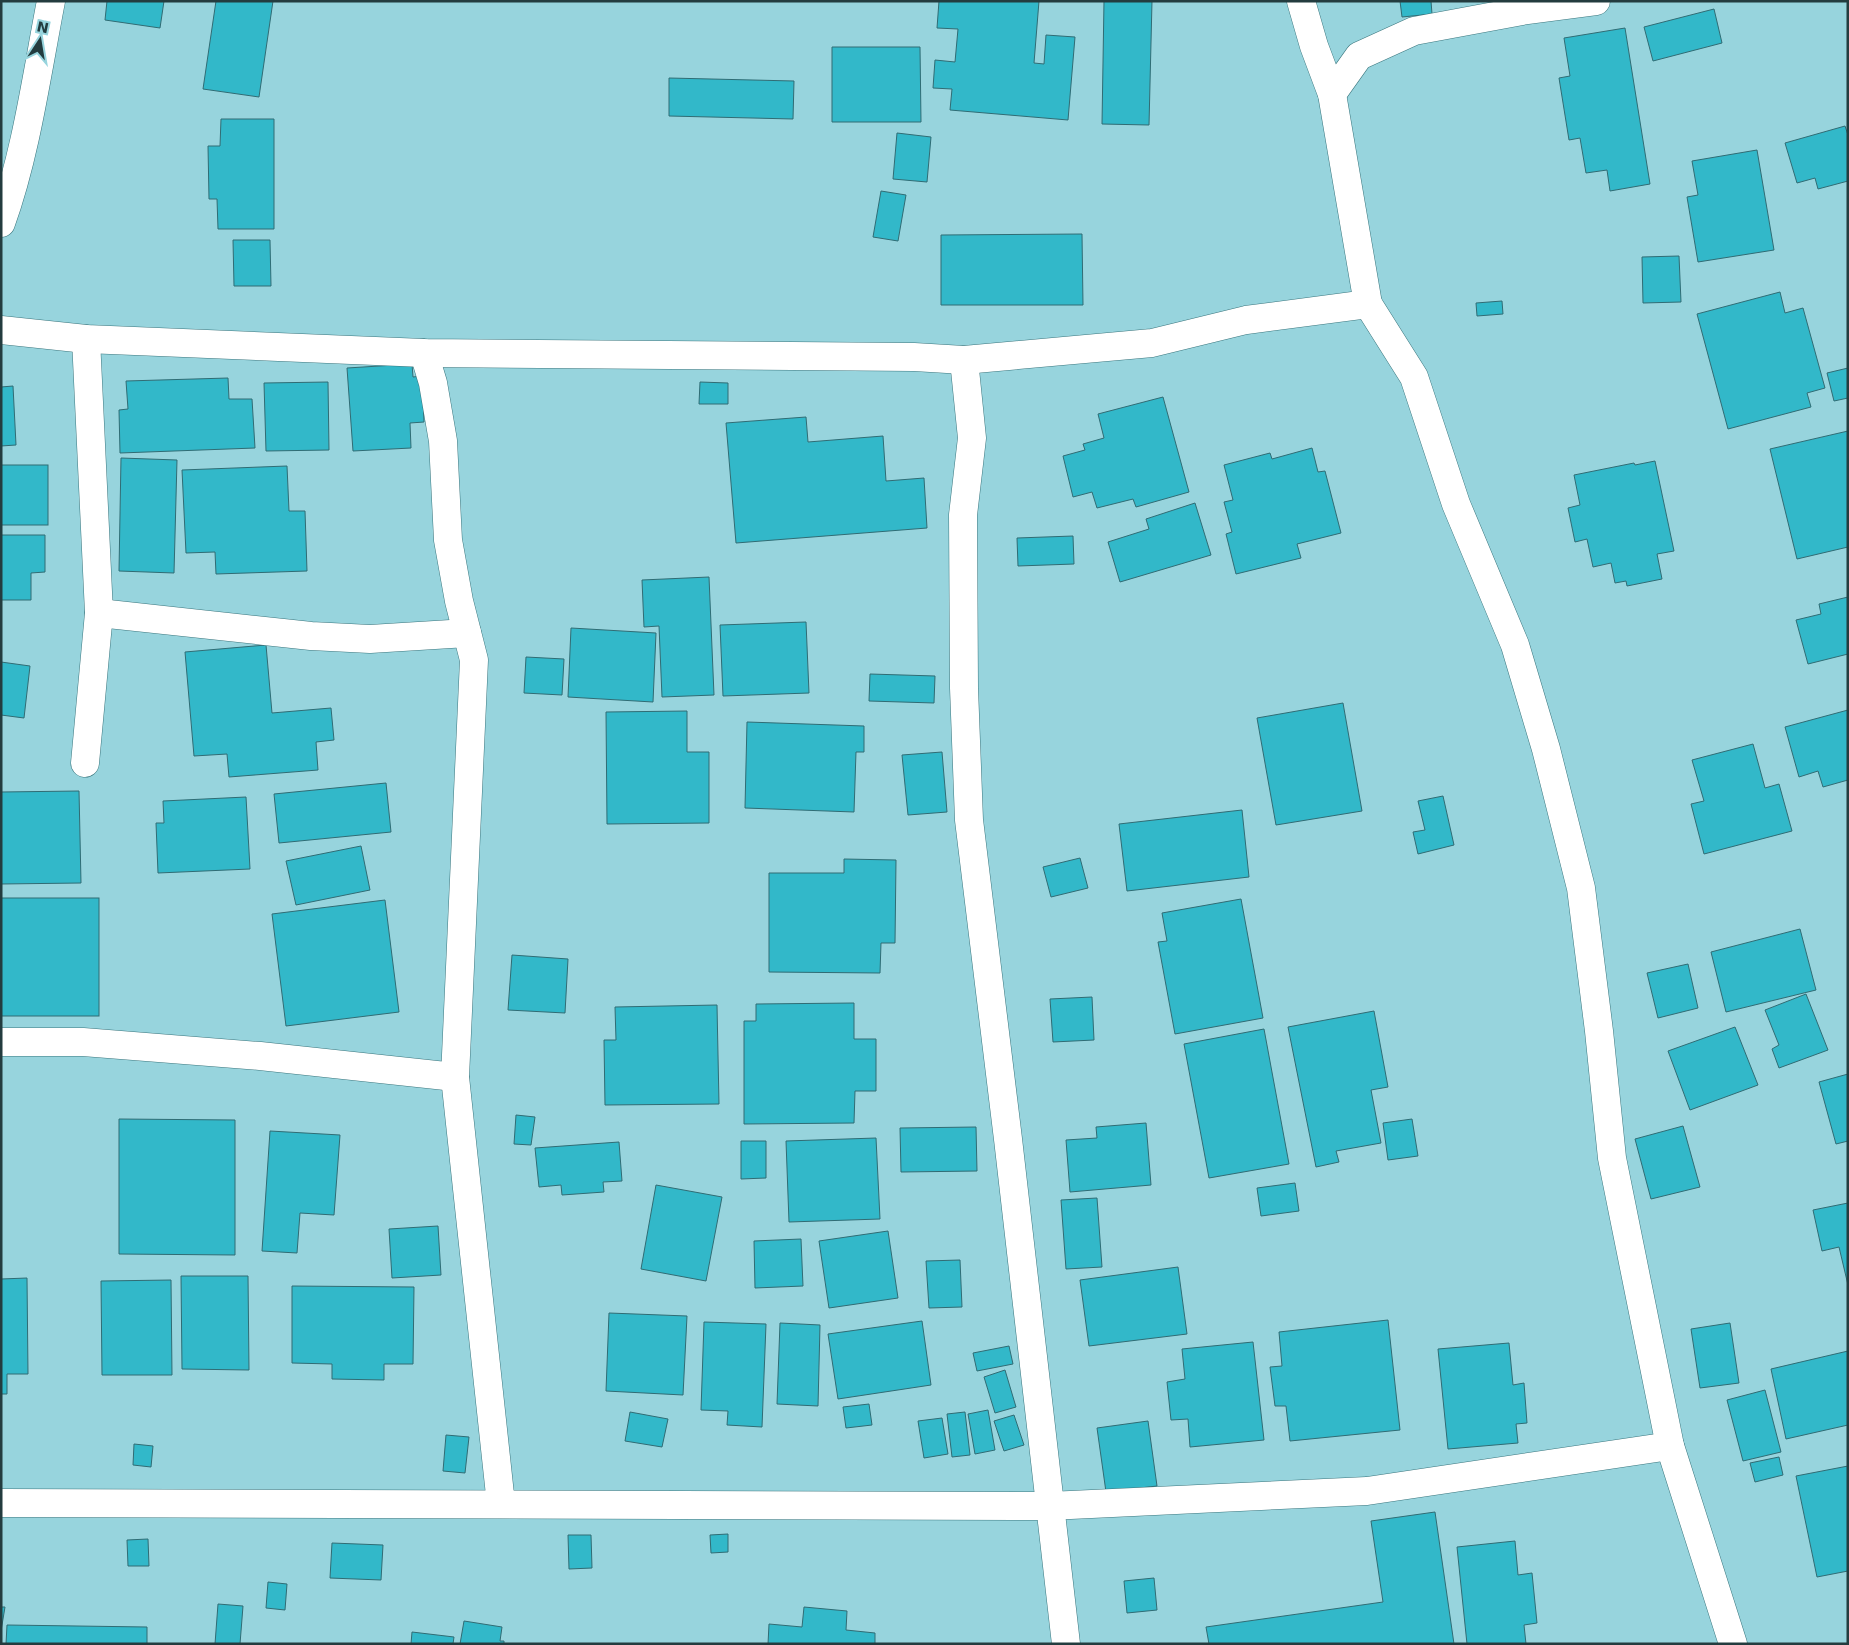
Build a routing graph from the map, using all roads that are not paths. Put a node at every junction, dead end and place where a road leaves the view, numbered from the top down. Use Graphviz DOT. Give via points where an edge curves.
graph roads {
  1 [pos="51,1"];
  2 [pos="1301,1"];
  3 [pos="1596,1"];
  4 [pos="1314,46"];
  5 [pos="1359,56"];
  6 [pos="1332,94"];
  7 [pos="1,222"];
  8 [pos="1368,304"];
  9 [pos="1,330"];
  10 [pos="86,339"];
  11 [pos="424,353"];
  12 [pos="964,360"];
  13 [pos="98,612"];
  14 [pos="467,633"];
  15 [pos="84,763"];
  16 [pos="1,1042"];
  17 [pos="455,1077"];
  18 [pos="1670,1446"];
  19 [pos="1,1503"];
  20 [pos="501,1504"];
  21 [pos="1049,1506"];
  22 [pos="1066,1644"];
  23 [pos="1734,1644"];
  1 -- 7 [label="street" via="28,118"];
  2 -- 4 [label="street"];
  3 -- 5 [label="street" via="1414,31"];
  4 -- 5 [label="street"];
  4 -- 6 [label="street"];
  5 -- 6 [label="street"];
  6 -- 8 [label="street"];
  8 -- 12 [label="street" via="1246,320 1152,343"];
  8 -- 18 [label="street" via="1414,377 1456,504 1515,645 1546,749 1581,888 1612,1158"];
  9 -- 10 [label="street"];
  10 -- 11 [label="street"];
  10 -- 13 [label="street"];
  11 -- 12 [label="street"];
  11 -- 14 [label="street" via="443,441 448,540"];
  12 -- 21 [label="street" via="972,438 963,515 968,820"];
  13 -- 14 [label="street" via="311,636 370,639"];
  13 -- 15 [label="street"];
  14 -- 17 [label="street" via="474,660"];
  16 -- 17 [label="street" via="93,1043 260,1056"];
  17 -- 20 [label="street"];
  18 -- 21 [label="street" via="1366,1492"];
  18 -- 23 [label="street"];
  19 -- 20 [label="street"];
  20 -- 21 [label="street"];
  21 -- 22 [label="street"];
}
